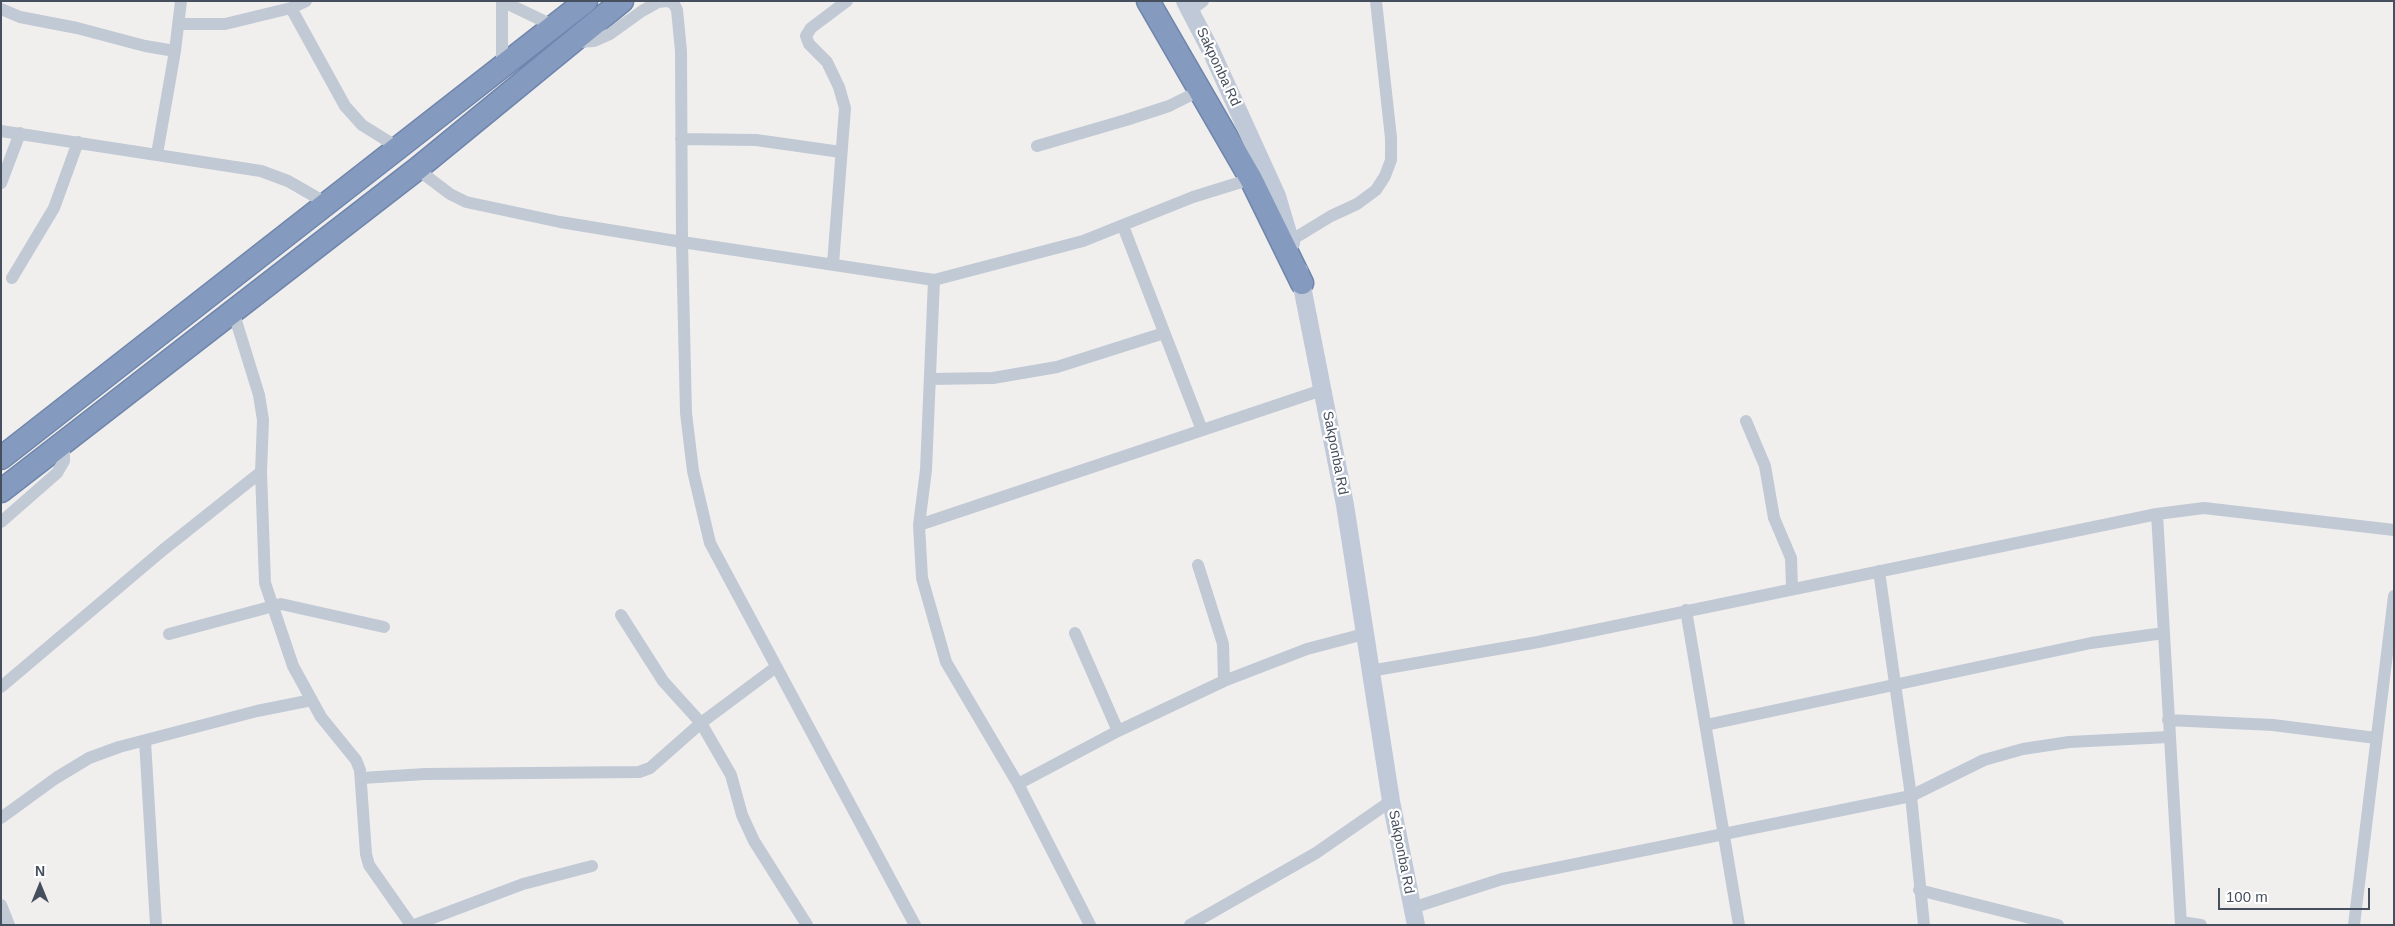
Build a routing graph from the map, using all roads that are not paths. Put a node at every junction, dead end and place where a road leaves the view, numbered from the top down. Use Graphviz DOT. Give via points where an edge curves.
graph roads {
  1 [pos="181,1"];
  2 [pos="306,1"];
  3 [pos="502,1"];
  4 [pos="586,1"];
  5 [pos="622,1"];
  6 [pos="668,1"];
  7 [pos="847,1"];
  8 [pos="1148,1"];
  9 [pos="1376,1"];
  10 [pos="1193,4"];
  11 [pos="290,8"];
  12 [pos="1,9"];
  13 [pos="178,24"];
  14 [pos="562,34"];
  15 [pos="174,51"];
  16 [pos="502,67"];
  17 [pos="1199,91"];
  18 [pos="1,131"];
  19 [pos="20,134"];
  20 [pos="681,139"];
  21 [pos="78,142"];
  22 [pos="1037,146"];
  23 [pos="400,148"];
  24 [pos="841,152"];
  25 [pos="157,154"];
  26 [pos="417,169"];
  27 [pos="1251,179"];
  28 [pos="1,183"];
  29 [pos="328,204"];
  30 [pos="1123,226"];
  31 [pos="1290,241"];
  32 [pos="682,242"];
  33 [pos="832,264"];
  34 [pos="12,278"];
  35 [pos="934,280"];
  36 [pos="1302,283"];
  37 [pos="234,311"];
  38 [pos="169,328"];
  39 [pos="1164,333"];
  40 [pos="184,349"];
  41 [pos="930,379"];
  42 [pos="1322,390"];
  43 [pos="1746,421"];
  44 [pos="1202,430"];
  45 [pos="64,442"];
  46 [pos="1,458"];
  47 [pos="261,472"];
  48 [pos="1,491"];
  49 [pos="2157,514"];
  50 [pos="1,522"];
  51 [pos="919,525"];
  52 [pos="2394,530"];
  53 [pos="1198,565"];
  54 [pos="1879,571"];
  55 [pos="1792,588"];
  56 [pos="2394,596"];
  57 [pos="272,605"];
  58 [pos="1686,610"];
  59 [pos="621,615"];
  60 [pos="384,627"];
  61 [pos="1075,633"];
  62 [pos="2164,633"];
  63 [pos="169,634"];
  64 [pos="1364,634"];
  65 [pos="776,667"];
  66 [pos="1370,671"];
  67 [pos="1224,681"];
  68 [pos="1894,685"];
  69 [pos="1,687"];
  70 [pos="312,700"];
  71 [pos="2168,720"];
  72 [pos="702,723"];
  73 [pos="1706,726"];
  74 [pos="1118,731"];
  75 [pos="2168,737"];
  76 [pos="2376,738"];
  77 [pos="145,741"];
  78 [pos="362,778"];
  79 [pos="1018,784"];
  80 [pos="1911,796"];
  81 [pos="1391,801"];
  82 [pos="1,818"];
  83 [pos="1725,834"];
  84 [pos="592,866"];
  85 [pos="1920,890"];
  86 [pos="1,905"];
  87 [pos="1414,916"];
  88 [pos="1195,923"];
  89 [pos="2181,923"];
  90 [pos="9,925"];
  91 [pos="156,925"];
  92 [pos="412,925"];
  93 [pos="807,925"];
  94 [pos="915,925"];
  95 [pos="1090,925"];
  96 [pos="1740,925"];
  97 [pos="1924,925"];
  98 [pos="2058,925"];
  99 [pos="2201,925"];
  100 [pos="2354,925"];
  1 -- 13 [label="street"];
  2 -- 11 [label="street"];
  3 -- 14 [label="street"];
  3 -- 16 [label="street"];
  4 -- 14 [label="highway"];
  5 -- 14 [label="highway"];
  6 -- 14 [label="street" via="658,2 594,41"];
  6 -- 20 [label="street" via="677,10 681,51"];
  7 -- 24 [label="street" via="811,28 806,36 809,44 827,62 839,87 845,108"];
  8 -- 17 [label="highway"];
  9 -- 31 [label="street" via="1391,138 1385,176 1376,190 1357,204"];
  10 -- 31 [label="main road, Sakponba Rd" via="1277,196"];
  11 -- 13 [label="street" via="225,24"];
  11 -- 23 [label="street" via="345,106 362,125"];
  12 -- 15 [label="street" via="20,17"];
  13 -- 15 [label="street"];
  14 -- 16 [label="highway"];
  14 -- 26 [label="highway"];
  15 -- 25 [label="street"];
  16 -- 23 [label="highway"];
  17 -- 22 [label="street" via="1169,106"];
  17 -- 27 [label="highway"];
  18 -- 19 [label="street"];
  19 -- 21 [label="street"];
  19 -- 28 [label="street"];
  20 -- 24 [label="street" via="756,140"];
  20 -- 32 [label="street"];
  21 -- 25 [label="street"];
  21 -- 34 [label="street" via="54,208"];
  23 -- 29 [label="highway"];
  24 -- 33 [label="street"];
  25 -- 29 [label="street" via="261,171 288,181"];
  26 -- 32 [label="street" via="466,202 560,222"];
  26 -- 37 [label="highway"];
  27 -- 30 [label="street" via="1193,197"];
  27 -- 36 [label="highway"];
  29 -- 38 [label="highway"];
  30 -- 35 [label="street" via="1082,241"];
  30 -- 39 [label="street"];
  31 -- 36 [label="main road, Sakponba Rd"];
  32 -- 33 [label="street"];
  32 -- 65 [label="street" via="686,413 693,471 710,543"];
  33 -- 35 [label="street"];
  35 -- 41 [label="street"];
  36 -- 42 [label="main road, Sakponba Rd"];
  37 -- 40 [label="highway"];
  37 -- 47 [label="street" via="263,420"];
  38 -- 40 [label="highway"];
  38 -- 46 [label="highway"];
  39 -- 41 [label="street" via="1056,367 993,378"];
  39 -- 44 [label="street"];
  40 -- 45 [label="highway"];
  41 -- 51 [label="street" via="926,470"];
  42 -- 44 [label="street"];
  42 -- 64 [label="main road, Sakponba Rd" via="1345,505"];
  43 -- 55 [label="street" via="1766,466 1774,518 1791,558"];
  44 -- 51 [label="street"];
  45 -- 48 [label="highway"];
  45 -- 50 [label="street" via="64,461 57,473"];
  47 -- 57 [label="street" via="265,583"];
  47 -- 69 [label="street"];
  49 -- 52 [label="street" via="2204,508"];
  49 -- 54 [label="street"];
  49 -- 62 [label="street"];
  51 -- 79 [label="street" via="922,578 946,662"];
  53 -- 67 [label="street" via="1223,644"];
  54 -- 55 [label="street"];
  54 -- 68 [label="street"];
  55 -- 58 [label="street"];
  56 -- 76 [label="street"];
  57 -- 60 [label="street" via="292,605"];
  57 -- 63 [label="street"];
  57 -- 70 [label="street" via="293,666"];
  58 -- 66 [label="street" via="1538,642"];
  58 -- 73 [label="street"];
  59 -- 72 [label="street" via="663,681"];
  61 -- 74 [label="street"];
  62 -- 68 [label="street" via="2091,643"];
  62 -- 71 [label="street"];
  64 -- 66 [label="main road, Sakponba Rd"];
  64 -- 67 [label="street" via="1307,649"];
  65 -- 72 [label="street"];
  65 -- 94 [label="street"];
  66 -- 81 [label="main road, Sakponba Rd"];
  67 -- 74 [label="street"];
  68 -- 73 [label="street"];
  68 -- 80 [label="street"];
  70 -- 77 [label="street"];
  70 -- 78 [label="street" via="326,724 356,760"];
  71 -- 75 [label="street"];
  71 -- 76 [label="street" via="2273,725"];
  72 -- 78 [label="street" via="650,768 639,772 425,774"];
  72 -- 93 [label="street" via="731,775 742,815 754,841"];
  73 -- 83 [label="street"];
  74 -- 79 [label="street"];
  75 -- 80 [label="street" via="2069,742 2023,749 1984,760"];
  75 -- 89 [label="street"];
  76 -- 100 [label="street"];
  77 -- 82 [label="street" via="90,758"];
  77 -- 91 [label="street"];
  78 -- 92 [label="street" via="369,865"];
  79 -- 95 [label="street"];
  80 -- 83 [label="street"];
  80 -- 85 [label="street"];
  81 -- 87 [label="main road, Sakponba Rd"];
  81 -- 88 [label="street" via="1316,853"];
  83 -- 87 [label="street" via="1502,879"];
  83 -- 96 [label="street"];
  84 -- 92 [label="street" via="523,884"];
  85 -- 97 [label="street"];
  85 -- 98 [label="street"];
  86 -- 90 [label="street"];
  89 -- 99 [label="street"];
}
